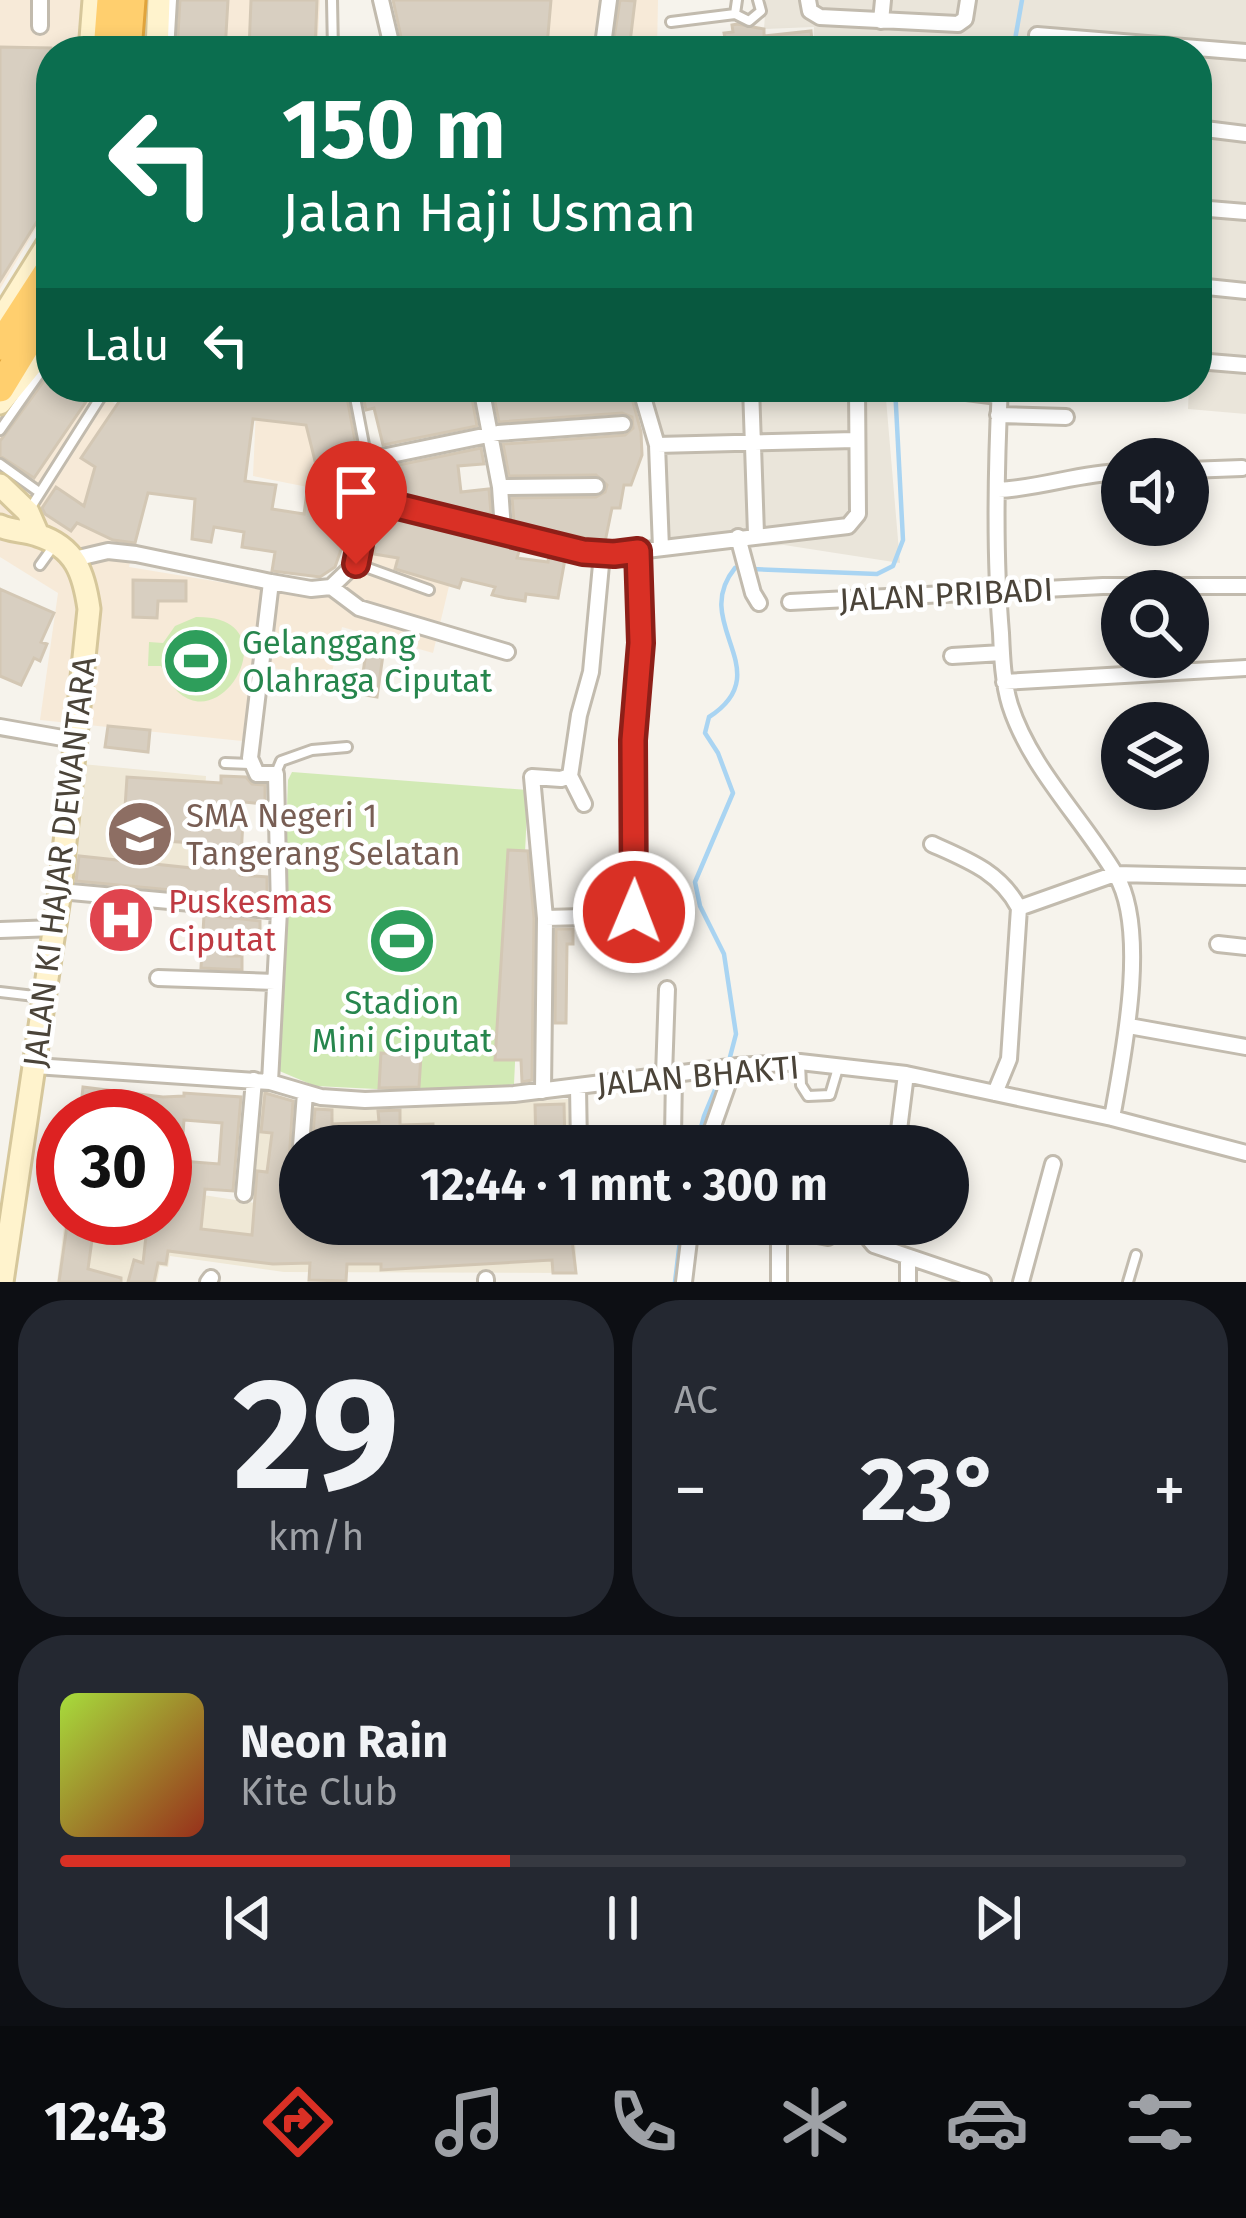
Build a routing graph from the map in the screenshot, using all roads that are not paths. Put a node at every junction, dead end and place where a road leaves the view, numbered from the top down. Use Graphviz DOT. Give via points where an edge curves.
graph roads {
  1 [pos="40,0"];
  2 [pos="94,0"];
  3 [pos="112,0"];
  4 [pos="131,0"];
  5 [pos="159,0"];
  6 [pos="172,0"];
  7 [pos="332,0"];
  8 [pos="381,0"];
  9 [pos="609,0"];
  10 [pos="737,0"];
  11 [pos="758,0"];
  12 [pos="808,0"];
  13 [pos="883,0"];
  14 [pos="968,0"];
  15 [pos="735,14"];
  16 [pos="881,21"];
  17 [pos="671,22"];
  18 [pos="40,26"];
  19 [pos="1037,35"];
  20 [pos="91,36"];
  21 [pos="108,36"];
  22 [pos="128,36"];
  23 [pos="158,36"];
  24 [pos="170,36"];
  25 [pos="333,36"];
  26 [pos="389,36"];
  27 [pos="605,36"];
  28 [pos="1049,36"];
  29 [pos="1212,49"];
  30 [pos="1246,52"];
  31 [pos="1212,130"];
  32 [pos="1246,134"];
  33 [pos="1212,209"];
  34 [pos="1246,212"];
  35 [pos="36,268"];
  36 [pos="36,275"];
  37 [pos="1212,288"];
  38 [pos="1246,291"];
  39 [pos="0,321"];
  40 [pos="36,329"];
  41 [pos="0,346"];
  42 [pos="36,359"];
  43 [pos="1212,362"];
  44 [pos="1246,365"];
  45 [pos="36,378"];
  46 [pos="0,388"];
  47 [pos="97,402"];
  48 [pos="356,402"];
  49 [pos="485,402"];
  50 [pos="644,402"];
  51 [pos="752,402"];
  52 [pos="856,402"];
  53 [pos="999,402"];
  54 [pos="1007,402"];
  55 [pos="0,403"];
  56 [pos="1066,416"];
  57 [pos="623,424"];
  58 [pos="0,430"];
  59 [pos="492,434"];
  60 [pos="855,440"];
  61 [pos="753,443"];
  62 [pos="657,445"];
  63 [pos="368,460"];
  64 [pos="0,464"];
  65 [pos="1242,468"];
  66 [pos="1209,469"];
  67 [pos="1101,472"];
  68 [pos="0,485"];
  69 [pos="596,486"];
  70 [pos="500,487"];
  71 [pos="998,490"];
  72 [pos="369,499"];
  73 [pos="34,502"];
  74 [pos="6,528"];
  75 [pos="502,530"];
  76 [pos="756,534"];
  77 [pos="738,537"];
  78 [pos="46,540"];
  79 [pos="661,548"];
  80 [pos="638,551"];
  81 [pos="602,554"];
  82 [pos="74,559"];
  83 [pos="356,564"];
  84 [pos="40,565"];
  85 [pos="271,582"];
  86 [pos="1246,586"];
  87 [pos="331,587"];
  88 [pos="429,590"];
  89 [pos="998,592"];
  90 [pos="790,602"];
  91 [pos="759,603"];
  92 [pos="507,652"];
  93 [pos="1002,653"];
  94 [pos="952,656"];
  95 [pos="1246,668"];
  96 [pos="1004,682"];
  97 [pos="0,728"];
  98 [pos="74,740"];
  99 [pos="347,747"];
  100 [pos="224,763"];
  101 [pos="250,764"];
  102 [pos="276,774"];
  103 [pos="570,776"];
  104 [pos="584,804"];
  105 [pos="932,844"];
  106 [pos="1115,874"];
  107 [pos="1246,877"];
  108 [pos="60,891"];
  109 [pos="1019,908"];
  110 [pos="279,911"];
  111 [pos="545,918"];
  112 [pos="55,928"];
  113 [pos="0,930"];
  114 [pos="1218,944"];
  115 [pos="1246,947"];
  116 [pos="158,978"];
  117 [pos="275,982"];
  118 [pos="667,989"];
  119 [pos="0,992"];
  120 [pos="45,998"];
  121 [pos="1129,1026"];
  122 [pos="1246,1047"];
  123 [pos="800,1062"];
  124 [pos="34,1066"];
  125 [pos="738,1066"];
  126 [pos="838,1066"];
  127 [pos="669,1074"];
  128 [pos="906,1074"];
  129 [pos="262,1081"];
  130 [pos="578,1087"];
  131 [pos="543,1091"];
  132 [pos="305,1093"];
  133 [pos="995,1093"];
  134 [pos="1112,1118"];
  135 [pos="303,1125"];
  136 [pos="579,1125"];
  137 [pos="672,1125"];
  138 [pos="713,1125"];
  139 [pos="900,1125"];
  140 [pos="0,1148"];
  141 [pos="23,1151"];
  142 [pos="1246,1153"];
  143 [pos="1053,1164"];
  144 [pos="244,1194"];
  145 [pos="688,1245"];
  146 [pos="778,1245"];
  147 [pos="874,1245"];
  148 [pos="1136,1255"];
  149 [pos="908,1260"];
  150 [pos="2,1282"];
  151 [pos="684,1282"];
  152 [pos="779,1282"];
  153 [pos="908,1282"];
  154 [pos="982,1282"];
  155 [pos="1021,1282"];
  156 [pos="1128,1282"];
  1 -- 18 [label="street"];
  2 -- 20 [label="main road"];
  3 -- 21 [label="highway"];
  4 -- 22 [label="highway"];
  5 -- 23 [label="main road"];
  6 -- 24 [label="lane"];
  7 -- 25 [label="lane"];
  8 -- 26 [label="street"];
  9 -- 27 [label="street"];
  10 -- 15 [label="lane"];
  11 -- 15 [label="lane" via="757,18"];
  12 -- 16 [label="street" via="816,16"];
  13 -- 16 [label="street"];
  14 -- 16 [label="street" via="958,24"];
  15 -- 17 [label="lane"];
  19 -- 28 [label="street"];
  29 -- 30 [label="street"];
  31 -- 32 [label="street"];
  33 -- 34 [label="street"];
  35 -- 39 [label="main road"];
  36 -- 41 [label="highway"];
  37 -- 38 [label="street"];
  40 -- 46 [label="highway"];
  42 -- 55 [label="main road"];
  43 -- 44 [label="street"];
  45 -- 58 [label="lane"];
  47 -- 73 [label="lane"];
  48 -- 63 [label="lane"];
  49 -- 59 [label="street"];
  50 -- 62 [label="street"];
  51 -- 61 [label="street"];
  52 -- 60 [label="street"];
  53 -- 71 [label="street"];
  54 -- 56 [label="street"];
  57 -- 59 [label="street"];
  59 -- 63 [label="street"];
  59 -- 70 [label="street"];
  60 -- 61 [label="street"];
  60 -- 76 [label="street" via="858,514 848,526"];
  61 -- 62 [label="street"];
  61 -- 76 [label="street"];
  62 -- 79 [label="street"];
  63 -- 72 [label="lane"];
  64 -- 73 [label="lane"];
  65 -- 66 [label="street"];
  67 -- 71 [label="street"];
  68 -- 73 [label="main road"];
  69 -- 70 [label="street"];
  70 -- 75 [label="street"];
  71 -- 89 [label="street"];
  72 -- 75 [label="street"];
  72 -- 83 [label="street"];
  73 -- 74 [label="lane"];
  73 -- 78 [label="main road"];
  74 -- 78 [label="main road"];
  75 -- 81 [label="street"];
  76 -- 77 [label="street"];
  77 -- 79 [label="street"];
  77 -- 91 [label="street"];
  78 -- 82 [label="main road"];
  78 -- 84 [label="lane"];
  79 -- 80 [label="street"];
  80 -- 81 [label="street"];
  80 -- 111 [label="street" via="634,912"];
  81 -- 103 [label="street"];
  82 -- 85 [label="street" via="136,554"];
  82 -- 98 [label="main road, JALAN KI HAJAR DEWANTARA" via="89,609"];
  83 -- 87 [label="street"];
  83 -- 88 [label="lane"];
  85 -- 87 [label="street"];
  85 -- 101 [label="street"];
  86 -- 89 [label="street, JALAN PRIBADI"];
  87 -- 92 [label="street" via="359,608"];
  89 -- 90 [label="street, JALAN PRIBADI"];
  89 -- 93 [label="street"];
  93 -- 94 [label="street"];
  93 -- 96 [label="street"];
  95 -- 96 [label="street"];
  96 -- 106 [label="street" via="1025,739"];
  97 -- 98 [label="street"];
  98 -- 108 [label="main road, JALAN KI HAJAR DEWANTARA"];
  99 -- 102 [label="lane" via="298,754 281,761"];
  100 -- 101 [label="lane"];
  101 -- 102 [label="street" via="260,775"];
  102 -- 110 [label="street"];
  103 -- 104 [label="street"];
  103 -- 111 [label="street" via="532,777"];
  105 -- 109 [label="street" via="987,871"];
  106 -- 107 [label="street"];
  106 -- 109 [label="street"];
  106 -- 121 [label="street" via="1131,937"];
  108 -- 110 [label="street"];
  108 -- 112 [label="main road, JALAN KI HAJAR DEWANTARA"];
  109 -- 133 [label="street" via="1010,1059"];
  110 -- 117 [label="street"];
  111 -- 131 [label="street"];
  112 -- 113 [label="street"];
  112 -- 120 [label="main road, JALAN KI HAJAR DEWANTARA"];
  114 -- 115 [label="street"];
  116 -- 117 [label="street"];
  117 -- 129 [label="street"];
  118 -- 127 [label="street"];
  119 -- 120 [label="lane"];
  120 -- 124 [label="main road, JALAN KI HAJAR DEWANTARA"];
  121 -- 122 [label="street"];
  121 -- 134 [label="street"];
  123 -- 125 [label="street, JALAN BHAKTI"];
  123 -- 126 [label="street, JALAN BHAKTI"];
  123 -- 126 [label="lane" via="802,1092 824,1098"];
  124 -- 129 [label="street, JALAN BHAKTI"];
  124 -- 141 [label="main road, JALAN KI HAJAR DEWANTARA"];
  125 -- 127 [label="street, JALAN BHAKTI"];
  125 -- 138 [label="street"];
  126 -- 128 [label="street, JALAN BHAKTI"];
  127 -- 130 [label="street, JALAN BHAKTI"];
  127 -- 137 [label="street"];
  128 -- 133 [label="street, JALAN BHAKTI"];
  128 -- 139 [label="street"];
  129 -- 132 [label="street, JALAN BHAKTI"];
  129 -- 144 [label="street"];
  130 -- 131 [label="street, JALAN BHAKTI"];
  130 -- 136 [label="street"];
  131 -- 132 [label="street, JALAN BHAKTI" via="365,1100"];
  132 -- 135 [label="street"];
  133 -- 134 [label="street, JALAN BHAKTI"];
  134 -- 142 [label="street, JALAN BHAKTI"];
  140 -- 141 [label="street"];
  141 -- 150 [label="main road, JALAN KI HAJAR DEWANTARA"];
  143 -- 155 [label="street"];
  145 -- 151 [label="street"];
  146 -- 152 [label="street"];
  147 -- 149 [label="street"];
  148 -- 156 [label="lane"];
  149 -- 153 [label="street"];
  149 -- 154 [label="street"];
}
